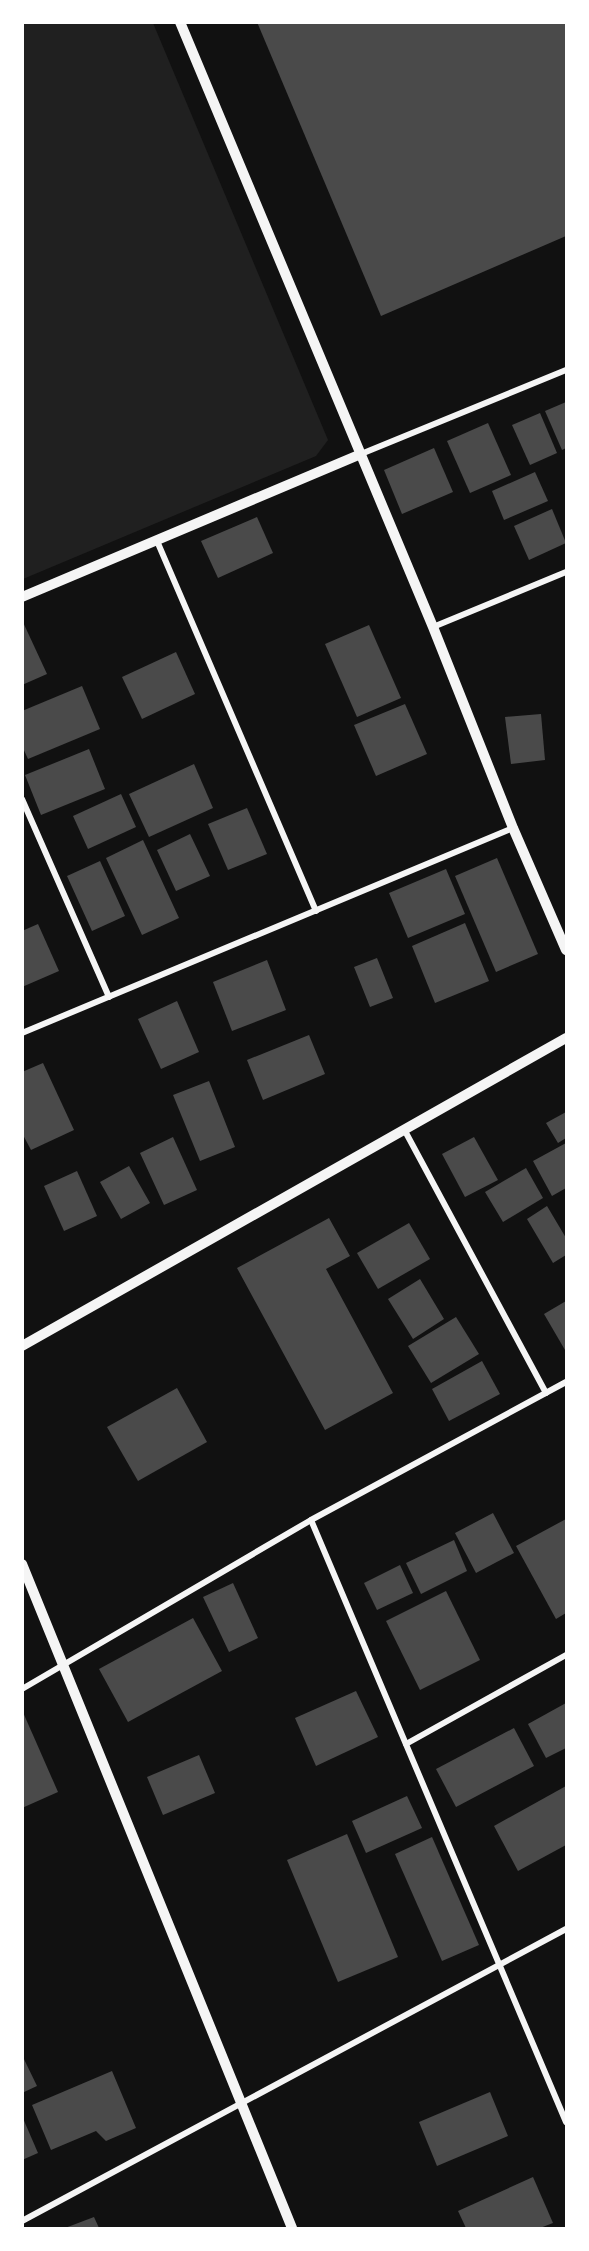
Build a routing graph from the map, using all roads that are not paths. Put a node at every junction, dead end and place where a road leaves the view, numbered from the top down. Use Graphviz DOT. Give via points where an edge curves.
graph roads {
  1 [pos="180,22"];
  2 [pos="567,369"];
  3 [pos="361,454"];
  4 [pos="157,541"];
  5 [pos="567,572"];
  6 [pos="22,597"];
  7 [pos="433,627"];
  8 [pos="22,799"];
  9 [pos="513,828"];
  10 [pos="316,910"];
  11 [pos="567,950"];
  12 [pos="109,997"];
  13 [pos="22,1033"];
  14 [pos="567,1038"];
  15 [pos="405,1131"];
  16 [pos="22,1346"];
  17 [pos="567,1382"];
  18 [pos="546,1394"];
  19 [pos="311,1520"];
  20 [pos="22,1564"];
  21 [pos="567,1655"];
  22 [pos="63,1666"];
  23 [pos="22,1689"];
  24 [pos="406,1744"];
  25 [pos="567,1929"];
  26 [pos="501,1965"];
  27 [pos="240,2103"];
  28 [pos="567,2122"];
  29 [pos="22,2221"];
  30 [pos="292,2229"];
  1 -- 3 [label="street"];
  2 -- 3 [label="street"];
  3 -- 4 [label="street"];
  3 -- 7 [label="street"];
  4 -- 6 [label="street"];
  4 -- 10 [label="street"];
  5 -- 7 [label="street"];
  7 -- 9 [label="street"];
  8 -- 12 [label="street"];
  9 -- 10 [label="street"];
  9 -- 11 [label="street"];
  10 -- 12 [label="street"];
  12 -- 13 [label="street"];
  14 -- 15 [label="street"];
  15 -- 16 [label="street"];
  15 -- 18 [label="street"];
  17 -- 18 [label="street"];
  18 -- 19 [label="street"];
  19 -- 22 [label="street"];
  19 -- 24 [label="street"];
  20 -- 22 [label="street"];
  21 -- 24 [label="street"];
  22 -- 23 [label="street"];
  22 -- 27 [label="street"];
  24 -- 26 [label="street"];
  25 -- 26 [label="street"];
  26 -- 27 [label="street"];
  26 -- 28 [label="street"];
  27 -- 29 [label="street"];
  27 -- 30 [label="street"];
}
